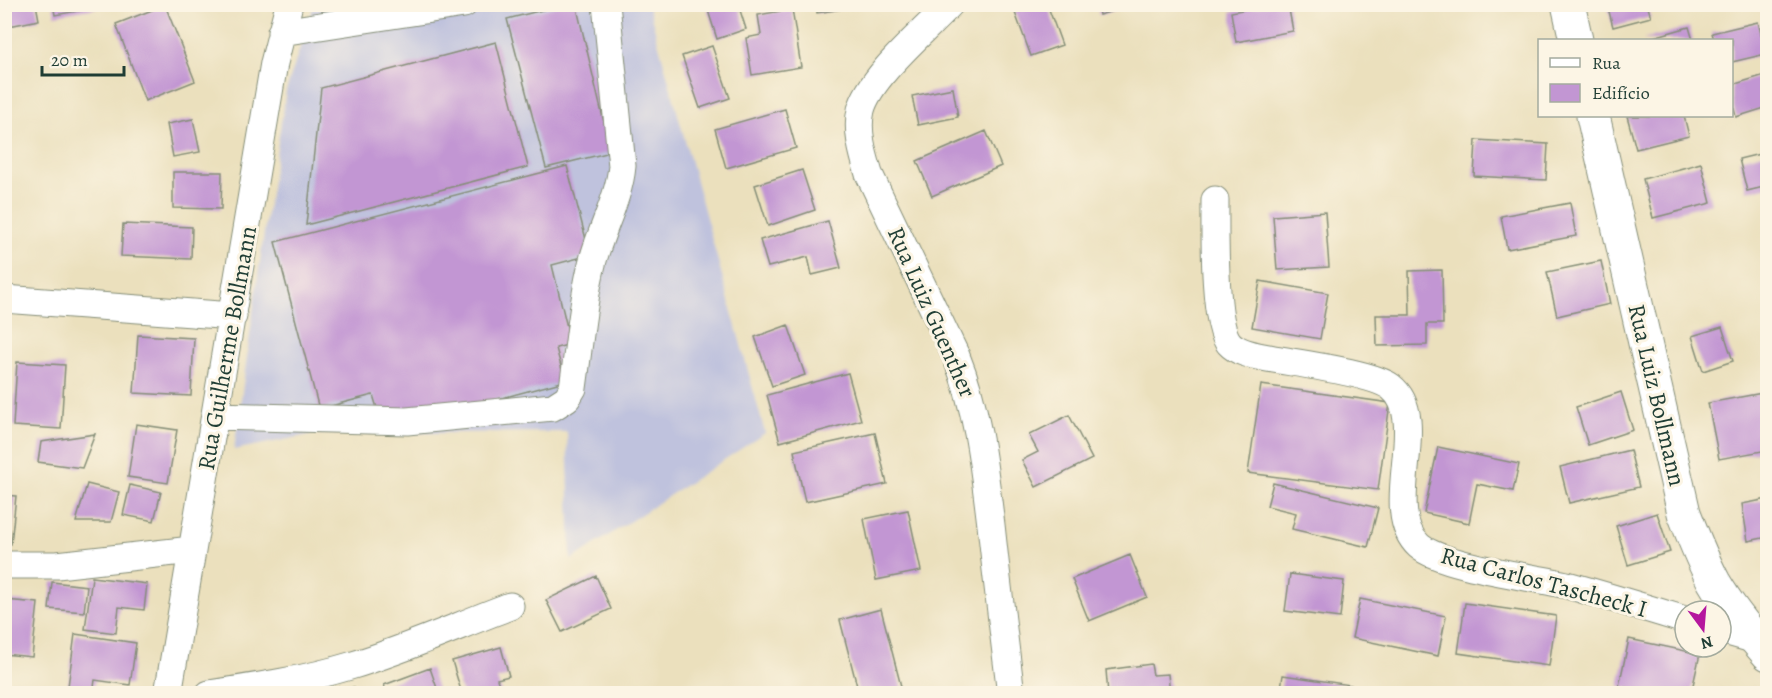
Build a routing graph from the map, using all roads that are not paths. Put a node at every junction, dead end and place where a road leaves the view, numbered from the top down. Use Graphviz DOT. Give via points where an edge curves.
graph roads {
  1 [pos="290,4"];
  2 [pos="464,4"];
  3 [pos="606,4"];
  4 [pos="950,4"];
  5 [pos="1568,4"];
  6 [pos="281,32"];
  7 [pos="1576,39"];
  8 [pos="1593,117"];
  9 [pos="1215,200"];
  10 [pos="4,299"];
  11 [pos="233,316"];
  12 [pos="216,416"];
  13 [pos="192,550"];
  14 [pos="4,565"];
  15 [pos="510,606"];
  16 [pos="1673,617"];
  17 [pos="1733,635"];
  18 [pos="1762,647"];
  19 [pos="168,693"];
  20 [pos="209,693"];
  21 [pos="1011,693"];
  1 -- 6 [label="street, Rua Guilherme Bollmann"];
  2 -- 6 [label="street"];
  3 -- 12 [label="street" via="621,179 591,266 573,388 567,398 553,407 407,421"];
  4 -- 21 [label="street, Rua Luiz Guenther" via="866,95 859,130 869,174 957,356 970,393 985,476"];
  5 -- 7 [label="main road"];
  6 -- 11 [label="street, Rua Guilherme Bollmann"];
  8 -- 18 [label="main road, Rua Luiz Bollmann" via="1684,513 1715,583"];
  9 -- 16 [label="street, Rua Carlos Tascheck I" via="1217,282 1222,329 1230,344 1246,353 1372,378 1402,399 1407,417 1405,513 1409,531 1418,545 1433,555 1454,561 1568,586"];
  10 -- 11 [label="street"];
  11 -- 12 [label="street, Rua Guilherme Bollmann"];
  12 -- 13 [label="street, Rua Guilherme Bollmann"];
  13 -- 14 [label="street" via="57,565"];
  13 -- 19 [label="street, Rua Guilherme Bollmann"];
  15 -- 20 [label="street" via="348,667"];
  17 -- 18 [label="street"];
}
